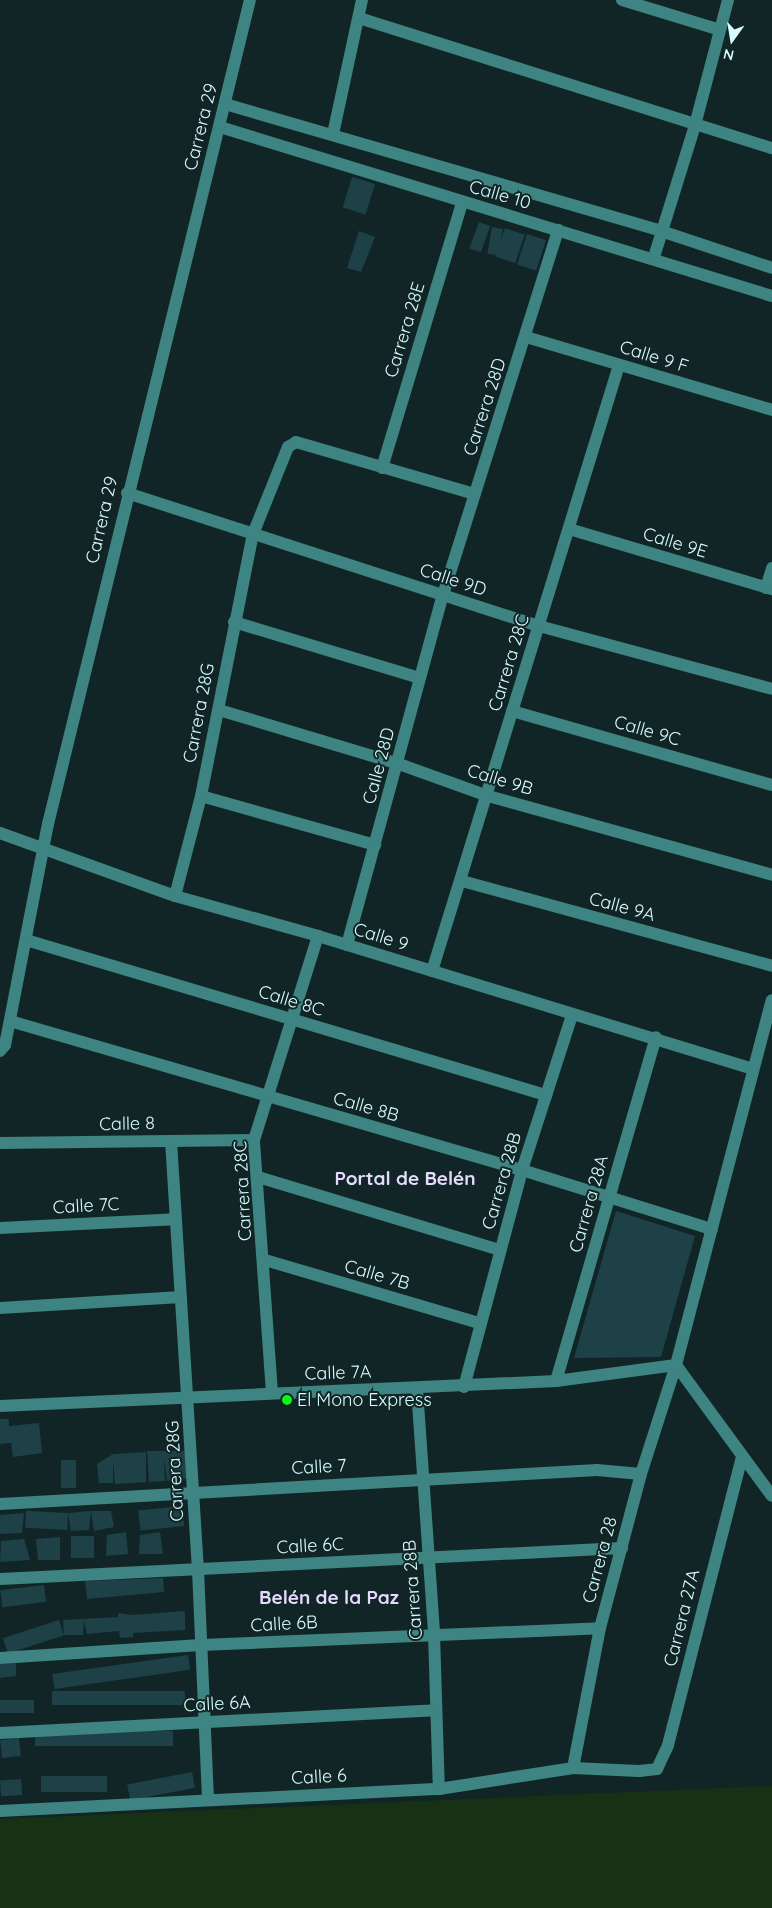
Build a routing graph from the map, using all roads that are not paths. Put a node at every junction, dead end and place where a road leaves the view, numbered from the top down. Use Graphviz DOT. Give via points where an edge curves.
graph roads {
  1 [pos="250,0"];
  2 [pos="362,0"];
  3 [pos="622,0"];
  4 [pos="728,0"];
  5 [pos="359,18"];
  6 [pos="720,30"];
  7 [pos="226,104"];
  8 [pos="695,125"];
  9 [pos="220,126"];
  10 [pos="333,134"];
  11 [pos="772,148"];
  12 [pos="462,203"];
  13 [pos="558,230"];
  14 [pos="661,231"];
  15 [pos="654,257"];
  16 [pos="772,268"];
  17 [pos="772,296"];
  18 [pos="526,337"];
  19 [pos="619,365"];
  20 [pos="772,410"];
  21 [pos="382,468"];
  22 [pos="126,493"];
  23 [pos="475,494"];
  24 [pos="569,529"];
  25 [pos="253,534"];
  26 [pos="772,568"];
  27 [pos="769,589"];
  28 [pos="443,595"];
  29 [pos="234,622"];
  30 [pos="539,626"];
  31 [pos="420,678"];
  32 [pos="772,689"];
  33 [pos="219,710"];
  34 [pos="512,711"];
  35 [pos="399,764"];
  36 [pos="772,785"];
  37 [pos="201,796"];
  38 [pos="488,796"];
  39 [pos="0,833"];
  40 [pos="375,845"];
  41 [pos="43,848"];
  42 [pos="772,875"];
  43 [pos="462,881"];
  44 [pos="175,896"];
  45 [pos="318,936"];
  46 [pos="26,940"];
  47 [pos="347,945"];
  48 [pos="772,966"];
  49 [pos="432,972"];
  50 [pos="772,1000"];
  51 [pos="572,1015"];
  52 [pos="292,1020"];
  53 [pos="10,1021"];
  54 [pos="656,1038"];
  55 [pos="0,1050"];
  56 [pos="753,1069"];
  57 [pos="546,1095"];
  58 [pos="270,1098"];
  59 [pos="254,1140"];
  60 [pos="171,1141"];
  61 [pos="0,1143"];
  62 [pos="522,1170"];
  63 [pos="258,1177"];
  64 [pos="609,1198"];
  65 [pos="175,1219"];
  66 [pos="0,1228"];
  67 [pos="712,1229"];
  68 [pos="500,1250"];
  69 [pos="265,1260"];
  70 [pos="181,1296"];
  71 [pos="0,1308"];
  72 [pos="479,1323"];
  73 [pos="676,1365"];
  74 [pos="556,1381"];
  75 [pos="464,1387"];
  76 [pos="417,1389"];
  77 [pos="272,1393"];
  78 [pos="188,1398"];
  79 [pos="0,1406"];
  80 [pos="742,1456"];
  81 [pos="641,1474"];
  82 [pos="424,1479"];
  83 [pos="193,1492"];
  84 [pos="772,1496"];
  85 [pos="0,1504"];
  86 [pos="622,1548"];
  87 [pos="428,1557"];
  88 [pos="198,1570"];
  89 [pos="0,1580"];
  90 [pos="600,1628"];
  91 [pos="434,1634"];
  92 [pos="201,1645"];
  93 [pos="0,1658"];
  94 [pos="435,1710"];
  95 [pos="205,1723"];
  96 [pos="0,1733"];
  97 [pos="573,1768"];
  98 [pos="639,1771"];
  99 [pos="439,1789"];
  100 [pos="208,1800"];
  101 [pos="0,1811"];
  1 -- 7 [label="street, Carrera 29"];
  2 -- 5 [label="street"];
  3 -- 6 [label="street"];
  4 -- 6 [label="street"];
  5 -- 8 [label="street"];
  5 -- 10 [label="street"];
  6 -- 8 [label="street"];
  7 -- 9 [label="street, Carrera 29"];
  7 -- 10 [label="street, Calle 10"];
  8 -- 11 [label="street"];
  8 -- 14 [label="street"];
  9 -- 12 [label="street, Calle 10" via="333,159"];
  9 -- 22 [label="street, Carrera 29"];
  10 -- 14 [label="street, Calle 10"];
  12 -- 13 [label="street, Calle 10"];
  12 -- 21 [label="street, Carrera 28E"];
  13 -- 15 [label="street, Calle 10"];
  13 -- 18 [label="street, Carrera 28D"];
  14 -- 15 [label="street"];
  14 -- 16 [label="street, Calle 10"];
  15 -- 17 [label="street, Calle 10"];
  18 -- 19 [label="street, Calle 9 F"];
  18 -- 23 [label="street, Carrera 28D"];
  19 -- 20 [label="street, Calle 9 F"];
  19 -- 24 [label="street, Carrera 28C"];
  21 -- 23 [label="street"];
  21 -- 25 [label="street, Carrera 28G" via="296,442 288,446"];
  22 -- 25 [label="street, Calle 9D"];
  22 -- 41 [label="street, Carrera 29"];
  23 -- 28 [label="street, Carrera 28D"];
  24 -- 27 [label="street, Calle 9E"];
  24 -- 30 [label="street, Carrera 28C"];
  25 -- 28 [label="street, Calle 9D"];
  25 -- 29 [label="street, Carrera 28G"];
  26 -- 27 [label="street"];
  28 -- 30 [label="street, Calle 9D"];
  28 -- 31 [label="street, Calle 28D"];
  29 -- 31 [label="street"];
  29 -- 33 [label="street, Carrera 28G"];
  30 -- 32 [label="street, Calle 9D"];
  30 -- 34 [label="street, Carrera 28C"];
  31 -- 35 [label="street, Calle 28D"];
  33 -- 35 [label="street, Calle 9B"];
  33 -- 37 [label="street, Carrera 28G"];
  34 -- 36 [label="street, Calle 9C"];
  34 -- 38 [label="street, Carrera 28C"];
  35 -- 38 [label="street, Calle 9B"];
  35 -- 40 [label="street, Calle 28D"];
  37 -- 40 [label="street"];
  37 -- 44 [label="street, Carrera 28G"];
  38 -- 42 [label="street, Calle 9B"];
  38 -- 43 [label="street, Carrera 28C"];
  39 -- 41 [label="street, Calle 9"];
  40 -- 47 [label="street, Calle 28D"];
  41 -- 44 [label="street, Calle 9"];
  41 -- 46 [label="street, Carrera 29"];
  43 -- 48 [label="street, Calle 9A"];
  43 -- 49 [label="street, Carrera 28C"];
  44 -- 45 [label="street, Calle 9"];
  45 -- 47 [label="street, Calle 9"];
  45 -- 52 [label="street, Carrera 28C"];
  46 -- 52 [label="street, Calle 8C"];
  46 -- 53 [label="street, Carrera 29"];
  47 -- 49 [label="street, Calle 9"];
  49 -- 51 [label="street, Calle 9"];
  50 -- 56 [label="street, Carrera 28"];
  51 -- 54 [label="street, Calle 9"];
  51 -- 57 [label="street, Carrera 28B"];
  52 -- 57 [label="street, Calle 8C"];
  52 -- 58 [label="street, Carrera 28C"];
  53 -- 55 [label="street, Carrera 29" via="5,1044"];
  53 -- 58 [label="street, Calle 8B"];
  54 -- 56 [label="street, Calle 9"];
  54 -- 64 [label="street, Carrera 28A"];
  56 -- 67 [label="street, Carrera 28"];
  57 -- 62 [label="street, Carrera 28B"];
  58 -- 59 [label="street, Carrera 28C"];
  58 -- 62 [label="street, Calle 8B"];
  59 -- 60 [label="street, Calle 8"];
  59 -- 63 [label="street, Carrera 28C"];
  60 -- 61 [label="street, Calle 8"];
  60 -- 65 [label="street, Carrera 28G"];
  62 -- 64 [label="street, Calle 8B"];
  62 -- 68 [label="street, Carrera 28B"];
  63 -- 68 [label="street"];
  63 -- 69 [label="street, Carrera 28C"];
  64 -- 67 [label="street, Calle 8B"];
  64 -- 74 [label="street, Carrera 28A"];
  65 -- 66 [label="street, Calle 7C"];
  65 -- 70 [label="street, Carrera 28G"];
  67 -- 73 [label="street, Carrera 28"];
  68 -- 72 [label="street, Carrera 28B"];
  69 -- 72 [label="street, Calle 7B"];
  69 -- 77 [label="street, Carrera 28C"];
  70 -- 71 [label="street"];
  70 -- 78 [label="street, Carrera 28G"];
  72 -- 75 [label="street, Carrera 28B"];
  73 -- 74 [label="street, Calle 7A"];
  73 -- 80 [label="street"];
  73 -- 81 [label="street, Carrera 28"];
  74 -- 75 [label="street, Calle 7A"];
  75 -- 76 [label="street, Calle 7A"];
  76 -- 77 [label="street, Calle 7A"];
  76 -- 82 [label="street, Carrera 28B"];
  77 -- 78 [label="street, Calle 7A"];
  78 -- 79 [label="street, Calle 7A"];
  78 -- 83 [label="street, Carrera 28G"];
  80 -- 84 [label="street"];
  80 -- 98 [label="street, Carrera 27A" via="665,1755 657,1769"];
  81 -- 82 [label="street, Calle 7" via="596,1470"];
  81 -- 86 [label="street, Carrera 28"];
  82 -- 83 [label="street, Calle 7"];
  82 -- 87 [label="street, Carrera 28B"];
  83 -- 85 [label="street, Calle 7"];
  83 -- 88 [label="street, Carrera 28G"];
  86 -- 87 [label="street, Calle 6C"];
  86 -- 90 [label="street, Carrera 28"];
  87 -- 88 [label="street, Calle 6C"];
  87 -- 91 [label="street, Carrera 28B"];
  88 -- 89 [label="street, Calle 6C"];
  88 -- 92 [label="street, Carrera 28G"];
  90 -- 91 [label="street, Calle 6B"];
  90 -- 97 [label="street, Carrera 28"];
  91 -- 92 [label="street, Calle 6B"];
  91 -- 94 [label="street, Carrera 28B"];
  92 -- 93 [label="street, Calle 6B"];
  92 -- 95 [label="street, Carrera 28G"];
  94 -- 95 [label="street, Calle 6A"];
  94 -- 99 [label="street, Carrera 28B"];
  95 -- 96 [label="street, Calle 6A"];
  95 -- 100 [label="street, Carrera 28G"];
  97 -- 98 [label="street, Calle 6"];
  97 -- 99 [label="street, Calle 6"];
  99 -- 100 [label="street, Calle 6"];
  100 -- 101 [label="street, Calle 6"];
}
